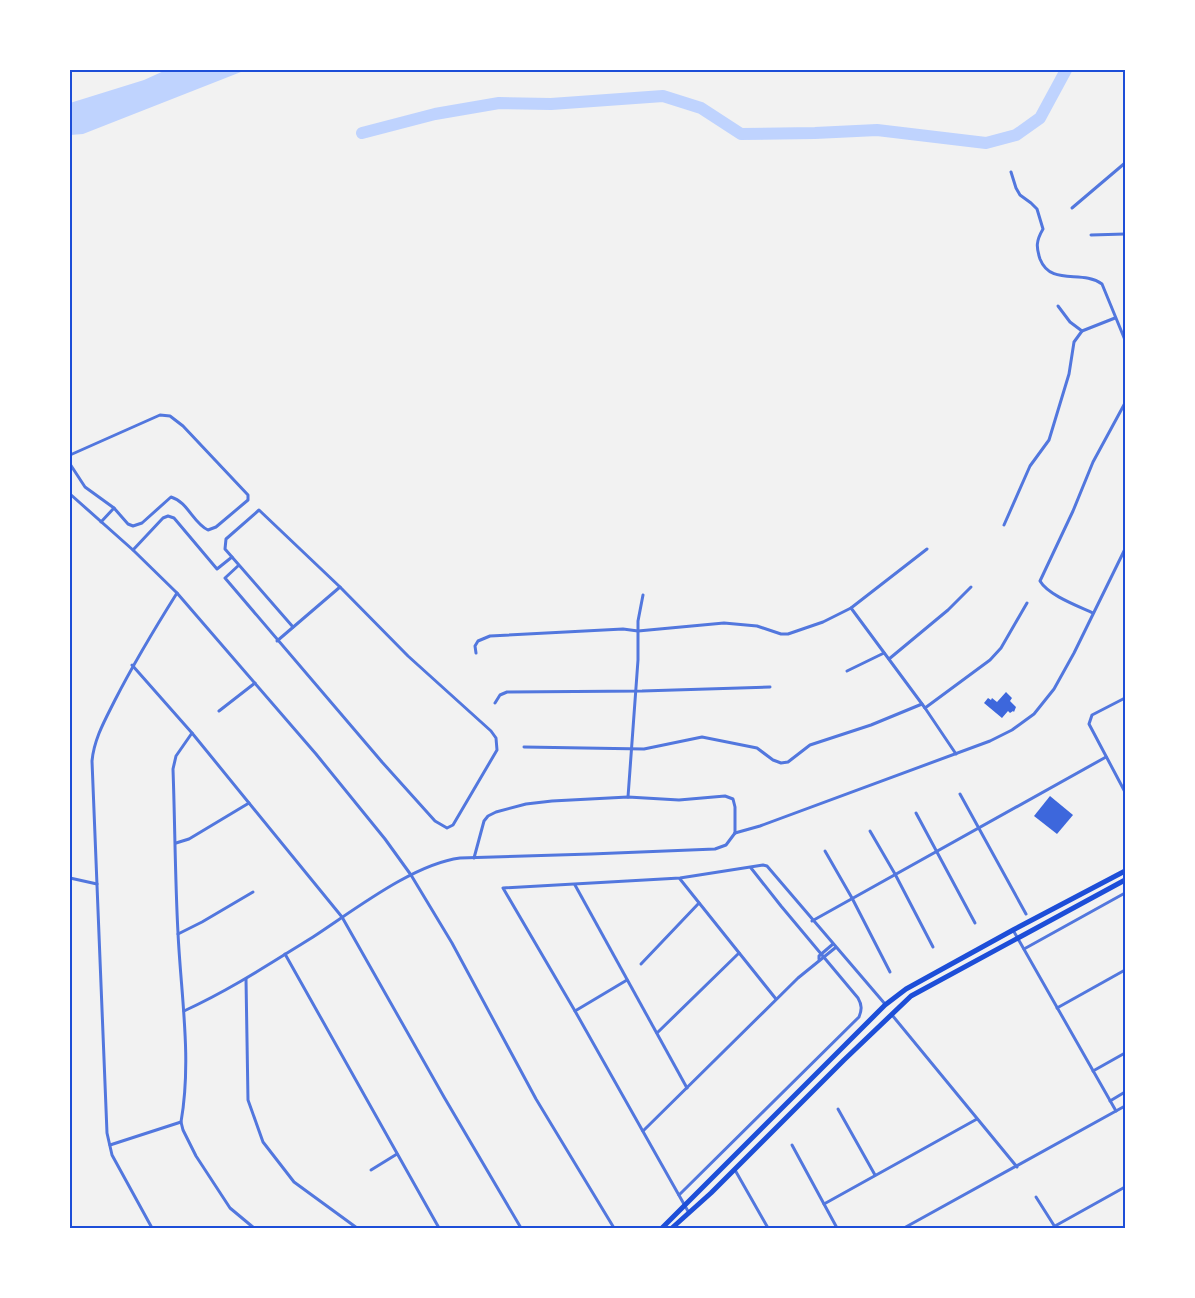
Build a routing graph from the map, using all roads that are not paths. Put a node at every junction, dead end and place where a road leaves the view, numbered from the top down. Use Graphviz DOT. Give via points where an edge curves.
graph roads {
  1 [pos="1125,164"];
  2 [pos="1011,172"];
  3 [pos="1072,208"];
  4 [pos="1125,234"];
  5 [pos="1091,235"];
  6 [pos="1058,306"];
  7 [pos="1115,318"];
  8 [pos="1082,331"];
  9 [pos="1125,340"];
  10 [pos="1125,403"];
  11 [pos="70,455"];
  12 [pos="70,464"];
  13 [pos="70,494"];
  14 [pos="114,508"];
  15 [pos="102,522"];
  16 [pos="1004,525"];
  17 [pos="927,549"];
  18 [pos="1125,549"];
  19 [pos="133,550"];
  20 [pos="232,557"];
  21 [pos="239,565"];
  22 [pos="340,587"];
  23 [pos="971,587"];
  24 [pos="177,593"];
  25 [pos="643,595"];
  26 [pos="1027,603"];
  27 [pos="851,608"];
  28 [pos="1092,615"];
  29 [pos="293,627"];
  30 [pos="638,631"];
  31 [pos="277,641"];
  32 [pos="476,653"];
  33 [pos="884,653"];
  34 [pos="891,657"];
  35 [pos="132,665"];
  36 [pos="847,671"];
  37 [pos="255,683"];
  38 [pos="770,686"];
  39 [pos="636,691"];
  40 [pos="1125,698"];
  41 [pos="495,703"];
  42 [pos="922,704"];
  43 [pos="927,706"];
  44 [pos="219,711"];
  45 [pos="192,733"];
  46 [pos="524,747"];
  47 [pos="631,749"];
  48 [pos="956,754"];
  49 [pos="1106,757"];
  50 [pos="1124,786"];
  51 [pos="1125,792"];
  52 [pos="960,794"];
  53 [pos="628,797"];
  54 [pos="249,803"];
  55 [pos="916,813"];
  56 [pos="978,828"];
  57 [pos="870,831"];
  58 [pos="735,832"];
  59 [pos="176,843"];
  60 [pos="824,851"];
  61 [pos="936,852"];
  62 [pos="474,858"];
  63 [pos="751,868"];
  64 [pos="1125,871"];
  65 [pos="895,874"];
  66 [pos="411,875"];
  67 [pos="70,878"];
  68 [pos="680,878"];
  69 [pos="1125,880"];
  70 [pos="97,884"];
  71 [pos="575,884"];
  72 [pos="252,892"];
  73 [pos="1125,893"];
  74 [pos="852,898"];
  75 [pos="699,903"];
  76 [pos="1026,914"];
  77 [pos="342,917"];
  78 [pos="812,921"];
  79 [pos="975,923"];
  80 [pos="1013,930"];
  81 [pos="178,934"];
  82 [pos="1018,938"];
  83 [pos="834,946"];
  84 [pos="933,947"];
  85 [pos="1024,949"];
  86 [pos="739,952"];
  87 [pos="285,954"];
  88 [pos="823,956"];
  89 [pos="641,964"];
  90 [pos="1125,970"];
  91 [pos="890,972"];
  92 [pos="246,979"];
  93 [pos="627,980"];
  94 [pos="776,999"];
  95 [pos="885,1005"];
  96 [pos="1057,1008"];
  97 [pos="184,1011"];
  98 [pos="575,1011"];
  99 [pos="892,1015"];
  100 [pos="657,1034"];
  101 [pos="1125,1053"];
  102 [pos="1093,1071"];
  103 [pos="687,1088"];
  104 [pos="1125,1092"];
  105 [pos="1110,1101"];
  106 [pos="1125,1106"];
  107 [pos="838,1109"];
  108 [pos="1116,1111"];
  109 [pos="977,1119"];
  110 [pos="181,1122"];
  111 [pos="643,1131"];
  112 [pos="110,1145"];
  113 [pos="792,1145"];
  114 [pos="398,1154"];
  115 [pos="1017,1167"];
  116 [pos="735,1169"];
  117 [pos="371,1170"];
  118 [pos="875,1175"];
  119 [pos="1125,1187"];
  120 [pos="679,1195"];
  121 [pos="1036,1197"];
  122 [pos="824,1204"];
  123 [pos="685,1206"];
  124 [pos="690,1213"];
  125 [pos="1055,1227"];
  126 [pos="152,1228"];
  127 [pos="254,1228"];
  128 [pos="357,1228"];
  129 [pos="439,1228"];
  130 [pos="521,1228"];
  131 [pos="614,1228"];
  132 [pos="662,1228"];
  133 [pos="672,1228"];
  134 [pos="768,1228"];
  135 [pos="837,1228"];
  136 [pos="904,1228"];
  1 -- 3 [label="street"];
  2 -- 7 [label="street" via="1020,195 1037,210 1043,229 1036,249 1043,267 1056,275 1085,277 1102,284"];
  4 -- 5 [label="street"];
  6 -- 8 [label="street"];
  7 -- 8 [label="street"];
  7 -- 9 [label="street"];
  8 -- 16 [label="street" via="1074,342 1069,374 1049,440 1030,466"];
  10 -- 28 [label="street" via="1093,462 1040,581 1044,587"];
  11 -- 14 [label="street" via="160,415 170,416 248,494 248,500 208,530 178,499 171,497 137,526 128,524"];
  12 -- 14 [label="street" via="85,486"];
  13 -- 15 [label="street"];
  14 -- 15 [label="street"];
  15 -- 19 [label="street"];
  17 -- 27 [label="street"];
  18 -- 28 [label="street"];
  19 -- 20 [label="street" via="168,516 174,518 217,569"];
  19 -- 24 [label="street"];
  20 -- 21 [label="street"];
  20 -- 22 [label="street" via="225,548 226,539 259,510"];
  21 -- 29 [label="street"];
  21 -- 31 [label="street" via="225,578"];
  22 -- 29 [label="street"];
  22 -- 31 [label="street" via="496,738 497,750 453,825 447,828 435,821"];
  23 -- 34 [label="street"];
  24 -- 35 [label="street"];
  24 -- 37 [label="street"];
  25 -- 30 [label="street"];
  26 -- 43 [label="street" via="1001,648 990,660"];
  27 -- 30 [label="street" via="788,634 757,626 724,623"];
  27 -- 33 [label="street"];
  28 -- 48 [label="street" via="1054,689 1034,714 990,742"];
  29 -- 31 [label="street"];
  30 -- 32 [label="street" via="589,630 490,636 478,641"];
  30 -- 39 [label="street"];
  33 -- 34 [label="street"];
  33 -- 36 [label="street"];
  34 -- 42 [label="street"];
  35 -- 45 [label="street"];
  35 -- 70 [label="street" via="93,749"];
  37 -- 44 [label="street"];
  37 -- 66 [label="street" via="385,839"];
  38 -- 39 [label="street"];
  39 -- 41 [label="street" via="507,692 500,695"];
  39 -- 47 [label="street"];
  40 -- 49 [label="street" via="1092,715 1090,720 1089,724"];
  42 -- 43 [label="street"];
  42 -- 47 [label="street" via="810,745 788,762 781,763 757,748 702,737"];
  43 -- 48 [label="street"];
  45 -- 54 [label="street"];
  45 -- 59 [label="street" via="176,756 173,769"];
  46 -- 47 [label="street"];
  47 -- 53 [label="street"];
  48 -- 58 [label="street" via="760,826"];
  49 -- 50 [label="street"];
  49 -- 56 [label="street"];
  50 -- 51 [label="street"];
  52 -- 56 [label="street"];
  53 -- 58 [label="street" via="679,800 724,796 733,799"];
  53 -- 62 [label="street" via="535,803 490,814 484,821"];
  54 -- 59 [label="street" via="190,839"];
  54 -- 77 [label="street"];
  55 -- 61 [label="street"];
  56 -- 61 [label="street"];
  56 -- 76 [label="street"];
  57 -- 65 [label="street"];
  58 -- 62 [label="street" via="726,845 715,849"];
  59 -- 81 [label="street"];
  60 -- 74 [label="street"];
  61 -- 65 [label="street"];
  61 -- 79 [label="street"];
  62 -- 66 [label="street" via="444,860"];
  63 -- 68 [label="street"];
  63 -- 78 [label="street" via="767,866"];
  63 -- 88 [label="street"];
  64 -- 80 [label="main road"];
  65 -- 74 [label="street"];
  65 -- 84 [label="street"];
  66 -- 77 [label="street"];
  66 -- 131 [label="street" via="452,943 536,1099"];
  67 -- 70 [label="street"];
  68 -- 71 [label="street"];
  68 -- 75 [label="street"];
  69 -- 82 [label="main road"];
  70 -- 112 [label="street"];
  71 -- 93 [label="street"];
  71 -- 98 [label="street" via="503,888"];
  72 -- 81 [label="street"];
  73 -- 85 [label="street"];
  74 -- 78 [label="street"];
  74 -- 91 [label="street"];
  75 -- 86 [label="street"];
  75 -- 89 [label="street"];
  77 -- 87 [label="street"];
  77 -- 130 [label="street"];
  78 -- 83 [label="street"];
  80 -- 82 [label="street"];
  80 -- 95 [label="main road" via="906,988"];
  81 -- 97 [label="street"];
  82 -- 85 [label="street"];
  82 -- 99 [label="main road" via="911,996"];
  83 -- 88 [label="street"];
  83 -- 95 [label="street"];
  85 -- 96 [label="street"];
  86 -- 94 [label="street"];
  86 -- 100 [label="street"];
  87 -- 92 [label="street"];
  87 -- 114 [label="street"];
  88 -- 94 [label="street"];
  88 -- 120 [label="street" via="860,1002 859,1017"];
  90 -- 96 [label="street"];
  92 -- 97 [label="street"];
  92 -- 128 [label="street" via="248,1100 262,1142 294,1182"];
  93 -- 98 [label="street"];
  93 -- 100 [label="street"];
  94 -- 103 [label="street"];
  95 -- 123 [label="main road"];
  96 -- 102 [label="street"];
  97 -- 110 [label="street"];
  98 -- 111 [label="street"];
  99 -- 109 [label="street"];
  99 -- 116 [label="main road"];
  100 -- 103 [label="street"];
  101 -- 102 [label="street"];
  102 -- 105 [label="street"];
  103 -- 111 [label="street"];
  104 -- 105 [label="street"];
  105 -- 108 [label="street"];
  106 -- 108 [label="street"];
  107 -- 118 [label="street"];
  108 -- 115 [label="street"];
  109 -- 115 [label="street"];
  109 -- 118 [label="street"];
  110 -- 112 [label="street"];
  110 -- 127 [label="street" via="196,1156 230,1208"];
  111 -- 120 [label="street"];
  112 -- 126 [label="street" via="112,1155"];
  113 -- 122 [label="street"];
  114 -- 117 [label="street"];
  114 -- 129 [label="street"];
  115 -- 136 [label="street"];
  116 -- 124 [label="main road"];
  116 -- 134 [label="street"];
  118 -- 122 [label="street"];
  119 -- 125 [label="street"];
  120 -- 123 [label="street"];
  121 -- 125 [label="street"];
  122 -- 135 [label="street"];
  123 -- 124 [label="street"];
  123 -- 132 [label="main road"];
  124 -- 133 [label="main road"];
}
